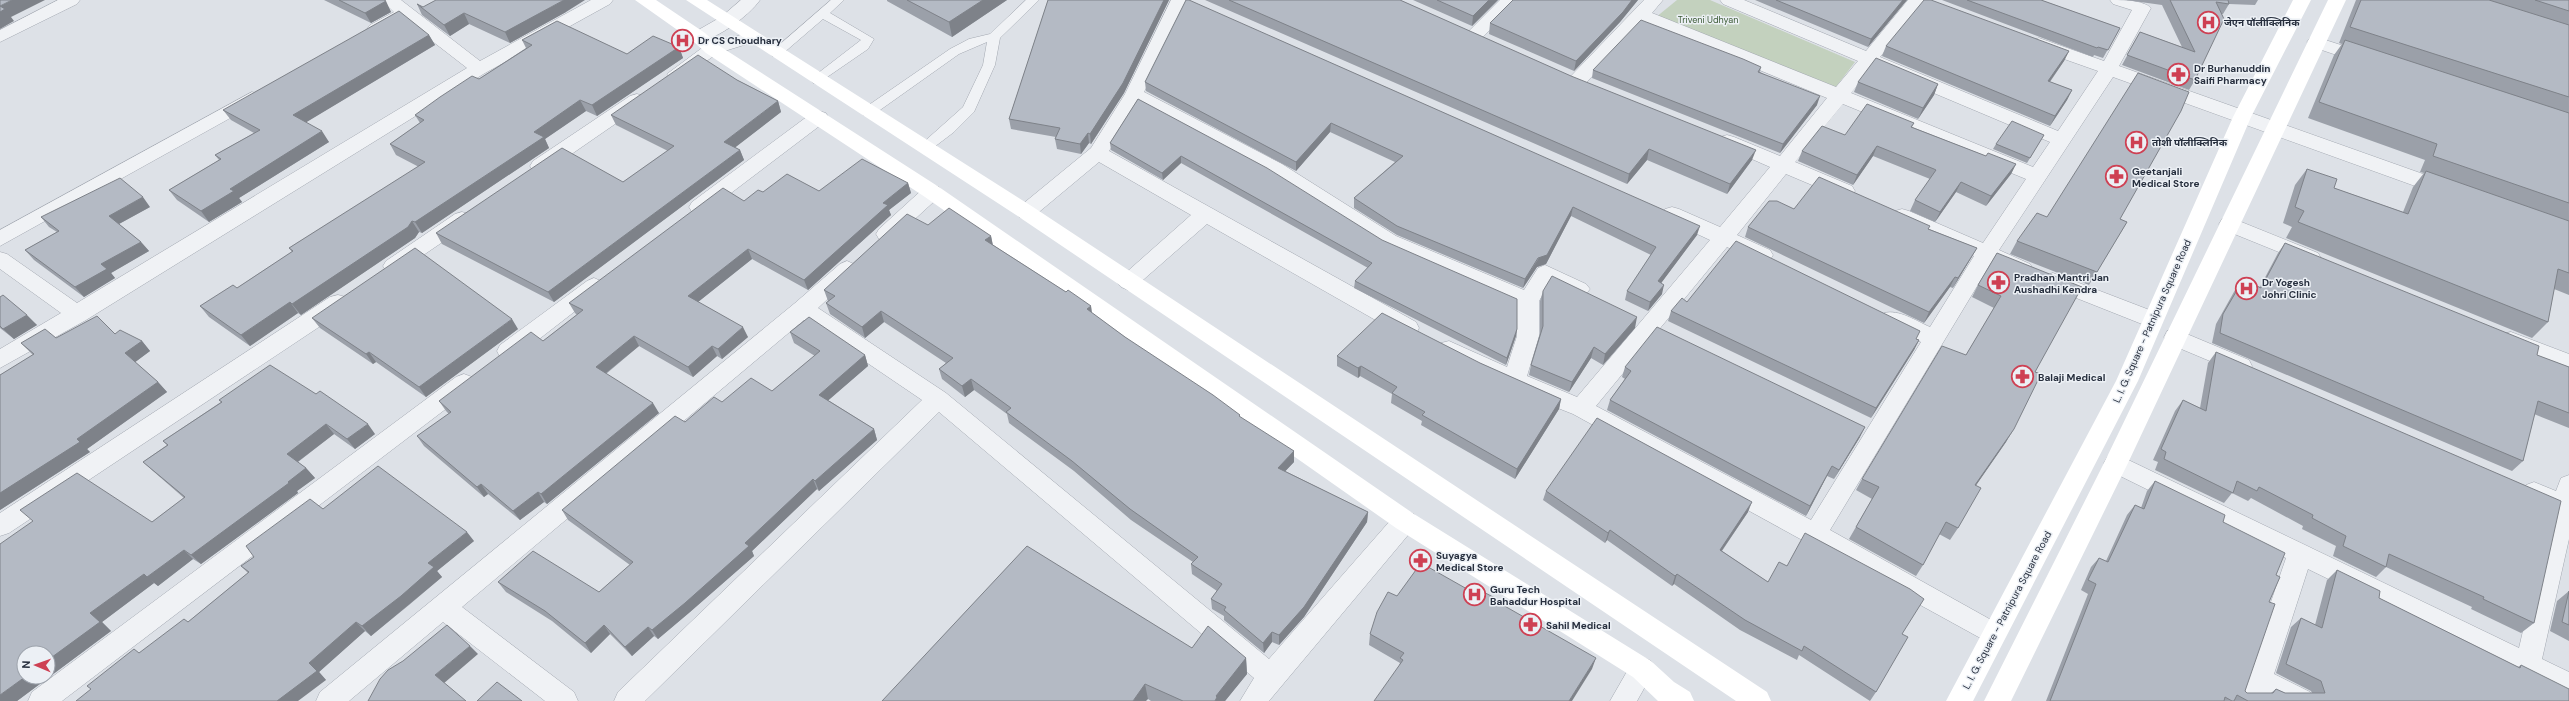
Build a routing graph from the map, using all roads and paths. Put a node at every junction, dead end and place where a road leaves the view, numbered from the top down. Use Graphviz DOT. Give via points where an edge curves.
graph roads {
  1 [pos="71,0"];
  2 [pos="390,0"];
  3 [pos="604,0"];
  4 [pos="644,0"];
  5 [pos="695,0"];
  6 [pos="751,0"];
  7 [pos="838,0"];
  8 [pos="1033,0"];
  9 [pos="1510,0"];
  10 [pos="1654,0"];
  11 [pos="1729,0"];
  12 [pos="1917,0"];
  13 [pos="2119,0"];
  14 [pos="2302,0"];
  15 [pos="2337,0"];
  16 [pos="1187,1"];
  17 [pos="407,12"];
  18 [pos="822,13"];
  19 [pos="1642,15"];
  20 [pos="727,21"];
  21 [pos="1476,34"];
  22 [pos="0,37"];
  23 [pos="751,37"];
  24 [pos="994,37"];
  25 [pos="358,39"];
  26 [pos="2026,39"];
  27 [pos="2316,42"];
  28 [pos="706,43"];
  29 [pos="776,53"];
  30 [pos="1869,60"];
  31 [pos="2383,64"];
  32 [pos="479,69"];
  33 [pos="2108,70"];
  34 [pos="817,80"];
  35 [pos="269,89"];
  36 [pos="1599,90"];
  37 [pos="1134,94"];
  38 [pos="1837,96"];
  39 [pos="868,112"];
  40 [pos="819,117"];
  41 [pos="2242,117"];
  42 [pos="2275,129"];
  43 [pos="1710,134"];
  44 [pos="2063,140"];
  45 [pos="924,148"];
  46 [pos="1098,153"];
  47 [pos="1784,164"];
  48 [pos="2039,177"];
  49 [pos="522,178"];
  50 [pos="932,192"];
  51 [pos="2466,197"];
  52 [pos="1864,199"];
  53 [pos="1652,205"];
  54 [pos="476,209"];
  55 [pos="1885,209"];
  56 [pos="1026,212"];
  57 [pos="1205,214"];
  58 [pos="679,222"];
  59 [pos="2229,224"];
  60 [pos="1724,237"];
  61 [pos="0,239"];
  62 [pos="1986,254"];
  63 [pos="0,260"];
  64 [pos="1780,264"];
  65 [pos="2333,267"];
  66 [pos="609,275"];
  67 [pos="378,276"];
  68 [pos="1128,282"];
  69 [pos="351,294"];
  70 [pos="1595,297"];
  71 [pos="1528,301"];
  72 [pos="803,309"];
  73 [pos="1879,312"];
  74 [pos="78,314"];
  75 [pos="1630,314"];
  76 [pos="2152,320"];
  77 [pos="1651,325"];
  78 [pos="2495,333"];
  79 [pos="1672,335"];
  80 [pos="2175,338"];
  81 [pos="1935,339"];
  82 [pos="0,360"];
  83 [pos="2569,364"];
  84 [pos="2262,375"];
  85 [pos="1516,378"];
  86 [pos="938,399"];
  87 [pos="1582,408"];
  88 [pos="1856,423"];
  89 [pos="1877,433"];
  90 [pos="2116,463"];
  91 [pos="2512,482"];
  92 [pos="2567,499"];
  93 [pos="1405,521"];
  94 [pos="0,526"];
  95 [pos="1815,534"];
  96 [pos="2300,554"];
  97 [pos="443,606"];
  98 [pos="1993,634"];
  99 [pos="2528,666"];
  100 [pos="1642,669"];
  101 [pos="1271,676"];
  102 [pos="2569,685"];
  103 [pos="2254,691"];
  104 [pos="41,701"];
  105 [pos="329,701"];
  106 [pos="565,701"];
  107 [pos="627,701"];
  108 [pos="1253,701"];
  109 [pos="1623,701"];
  110 [pos="1681,701"];
  111 [pos="1758,701"];
  112 [pos="1959,701"];
  113 [pos="1997,701"];
  114 [pos="2301,701"];
  1 -- 22 [label="street"];
  2 -- 17 [label="street"];
  3 -- 32 [label="street"];
  4 -- 28 [label="main road"];
  5 -- 20 [label="main road"];
  6 -- 20 [label="street"];
  7 -- 18 [label="lane"];
  8 -- 24 [label="lane"];
  9 -- 21 [label="street"];
  10 -- 19 [label="street"];
  11 -- 30 [label="street"];
  12 -- 30 [label="street"];
  13 -- 33 [label="street" via="2142,8"];
  14 -- 41 [label="main road, L. I. G. Square - Patnipura Square Road"];
  15 -- 27 [label="main road"];
  16 -- 37 [label="street"];
  17 -- 25 [label="street"];
  17 -- 32 [label="street"];
  18 -- 29 [label="lane"];
  18 -- 34 [label="lane" via="868,39 864,46"];
  19 -- 36 [label="street" via="1570,78"];
  19 -- 38 [label="street"];
  20 -- 23 [label="main road"];
  20 -- 28 [label="street"];
  23 -- 28 [label="street"];
  23 -- 29 [label="main road"];
  24 -- 39 [label="lane" via="982,38 944,57"];
  24 -- 45 [label="lane" via="989,65 969,109 949,129"];
  26 -- 33 [label="street"];
  27 -- 31 [label="street"];
  27 -- 42 [label="main road"];
  28 -- 40 [label="main road"];
  28 -- 49 [label="street" via="656,87"];
  29 -- 34 [label="main road"];
  30 -- 38 [label="street"];
  30 -- 44 [label="street"];
  32 -- 74 [label="street"];
  33 -- 41 [label="street"];
  33 -- 44 [label="street"];
  34 -- 39 [label="main road"];
  35 -- 61 [label="street"];
  37 -- 46 [label="street"];
  37 -- 71 [label="street" via="1275,169 1389,241"];
  38 -- 47 [label="street"];
  38 -- 48 [label="street"];
  39 -- 45 [label="main road"];
  40 -- 50 [label="main road"];
  40 -- 58 [label="street"];
  41 -- 42 [label="street"];
  41 -- 76 [label="main road, L. I. G. Square - Patnipura Square Road"];
  42 -- 51 [label="street"];
  42 -- 59 [label="main road"];
  43 -- 47 [label="street"];
  44 -- 48 [label="street"];
  45 -- 56 [label="main road"];
  46 -- 56 [label="street"];
  46 -- 57 [label="street"];
  47 -- 52 [label="street"];
  47 -- 60 [label="street"];
  48 -- 62 [label="street"];
  50 -- 72 [label="street"];
  50 -- 93 [label="main road"];
  53 -- 60 [label="street"];
  54 -- 67 [label="street"];
  55 -- 62 [label="street"];
  56 -- 68 [label="main road"];
  57 -- 68 [label="street"];
  57 -- 85 [label="street" via="1421,336"];
  59 -- 65 [label="street"];
  59 -- 80 [label="main road"];
  60 -- 64 [label="street"];
  60 -- 77 [label="street"];
  62 -- 76 [label="street"];
  62 -- 81 [label="street"];
  63 -- 74 [label="street"];
  66 -- 104 [label="street"];
  68 -- 111 [label="main road"];
  69 -- 94 [label="street"];
  70 -- 71 [label="street" via="1545,273"];
  71 -- 85 [label="street" via="1528,336"];
  72 -- 86 [label="street"];
  72 -- 97 [label="street"];
  73 -- 81 [label="street"];
  74 -- 82 [label="street"];
  75 -- 77 [label="street"];
  76 -- 98 [label="main road, L. I. G. Square - Patnipura Square Road" via="2127,382"];
  77 -- 79 [label="street"];
  77 -- 87 [label="street"];
  78 -- 83 [label="street"];
  80 -- 84 [label="street"];
  80 -- 90 [label="main road"];
  81 -- 89 [label="street"];
  85 -- 87 [label="street"];
  86 -- 101 [label="street"];
  86 -- 107 [label="street"];
  87 -- 95 [label="street"];
  88 -- 89 [label="street"];
  89 -- 95 [label="street"];
  90 -- 96 [label="street"];
  90 -- 113 [label="main road"];
  91 -- 92 [label="street"];
  92 -- 99 [label="street"];
  93 -- 100 [label="main road"];
  93 -- 101 [label="street"];
  95 -- 98 [label="street"];
  96 -- 99 [label="street"];
  96 -- 103 [label="street"];
  97 -- 105 [label="street"];
  97 -- 106 [label="street"];
  98 -- 112 [label="main road, L. I. G. Square - Patnipura Square Road"];
  99 -- 102 [label="street"];
  100 -- 109 [label="street"];
  100 -- 110 [label="main road" via="1665,691"];
  101 -- 108 [label="street"];
  103 -- 114 [label="street"];
}
